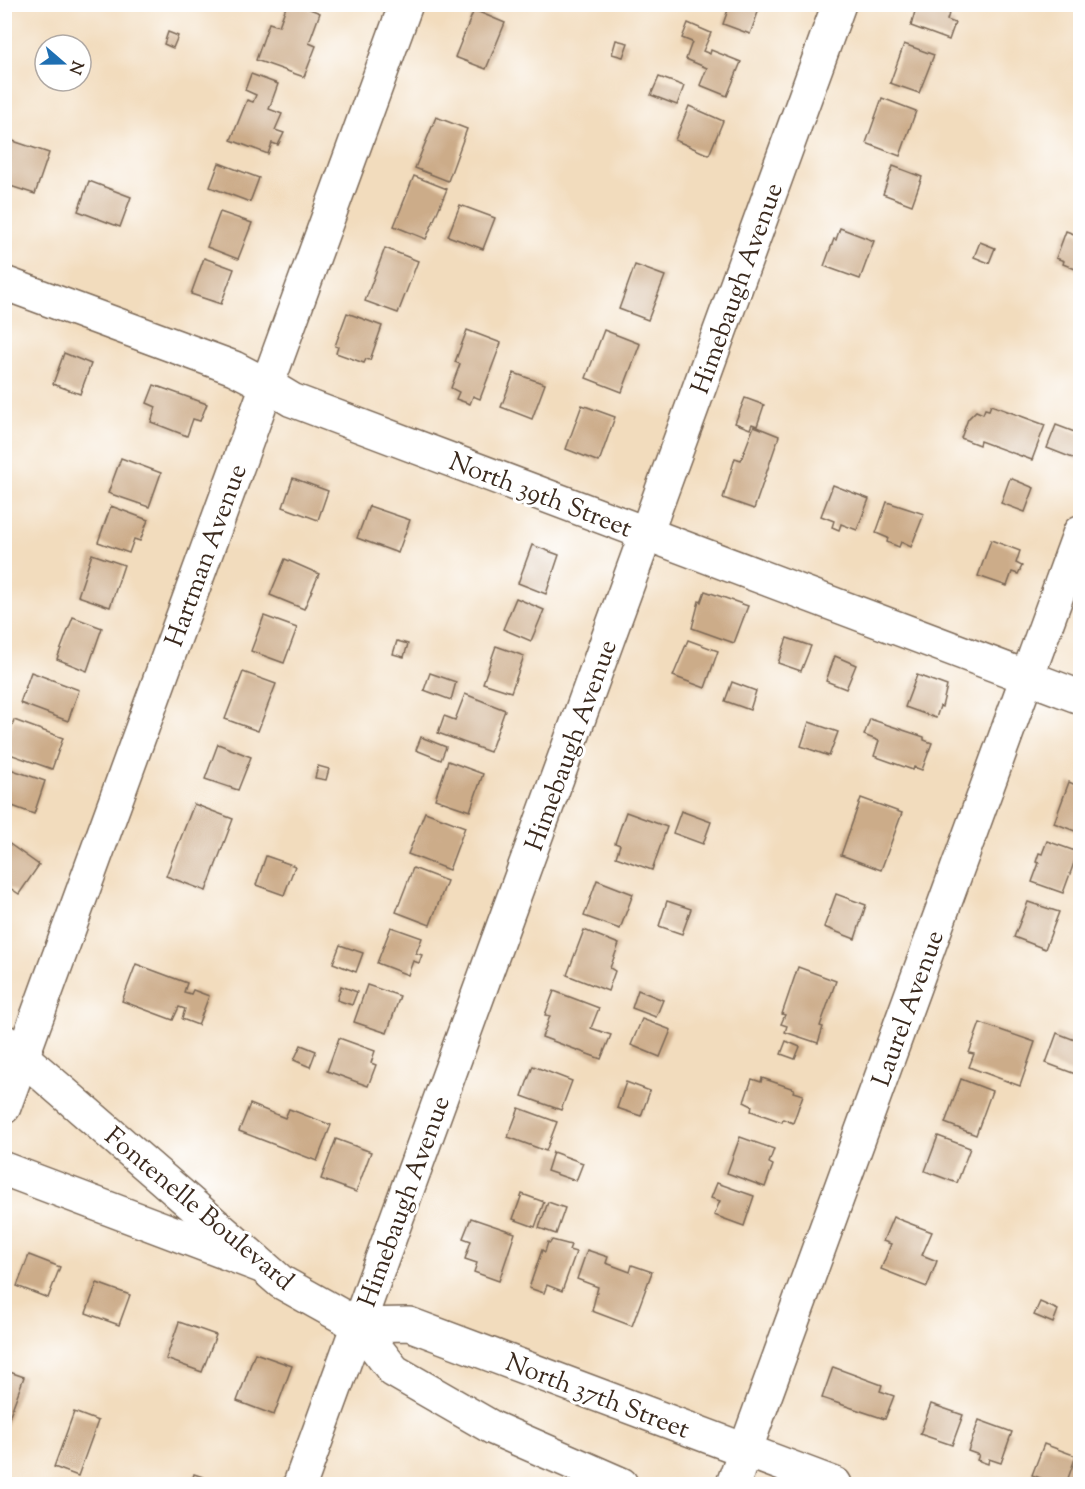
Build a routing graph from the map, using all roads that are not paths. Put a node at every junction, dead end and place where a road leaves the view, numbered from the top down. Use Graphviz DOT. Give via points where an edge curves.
graph roads {
  1 [pos="406,4"];
  2 [pos="839,4"];
  3 [pos="4,283"];
  4 [pos="267,385"];
  5 [pos="1080,532"];
  6 [pos="647,534"];
  7 [pos="1028,677"];
  8 [pos="1080,697"];
  9 [pos="13,1048"];
  10 [pos="4,1107"];
  11 [pos="4,1169"];
  12 [pos="262,1266"];
  13 [pos="358,1325"];
  14 [pos="745,1450"];
  15 [pos="300,1485"];
  16 [pos="621,1485"];
  17 [pos="733,1485"];
  18 [pos="835,1485"];
  1 -- 4 [label="street, Hartman Avenue"];
  2 -- 6 [label="street, Himebaugh Avenue"];
  3 -- 4 [label="street, North 39th Street" via="234,368"];
  4 -- 6 [label="street, North 39th Street" via="292,400"];
  4 -- 9 [label="street, Hartman Avenue"];
  5 -- 7 [label="street, Laurel Avenue"];
  6 -- 7 [label="street, North 39th Street"];
  6 -- 13 [label="street, Himebaugh Avenue"];
  7 -- 8 [label="street, North 39th Street"];
  7 -- 14 [label="street, Laurel Avenue"];
  9 -- 10 [label="street, Hartman Avenue"];
  9 -- 12 [label="street, Fontenelle Boulevard"];
  11 -- 12 [label="street"];
  12 -- 13 [label="street, Fontenelle Boulevard" via="280,1281"];
  13 -- 14 [label="street, North 37th Street" via="409,1324"];
  13 -- 15 [label="street, Himebaugh Avenue"];
  13 -- 16 [label="street, Fontenelle Boulevard" via="394,1371 493,1428"];
  14 -- 17 [label="street, Laurel Avenue"];
  14 -- 18 [label="street, North 37th Street"];
}
